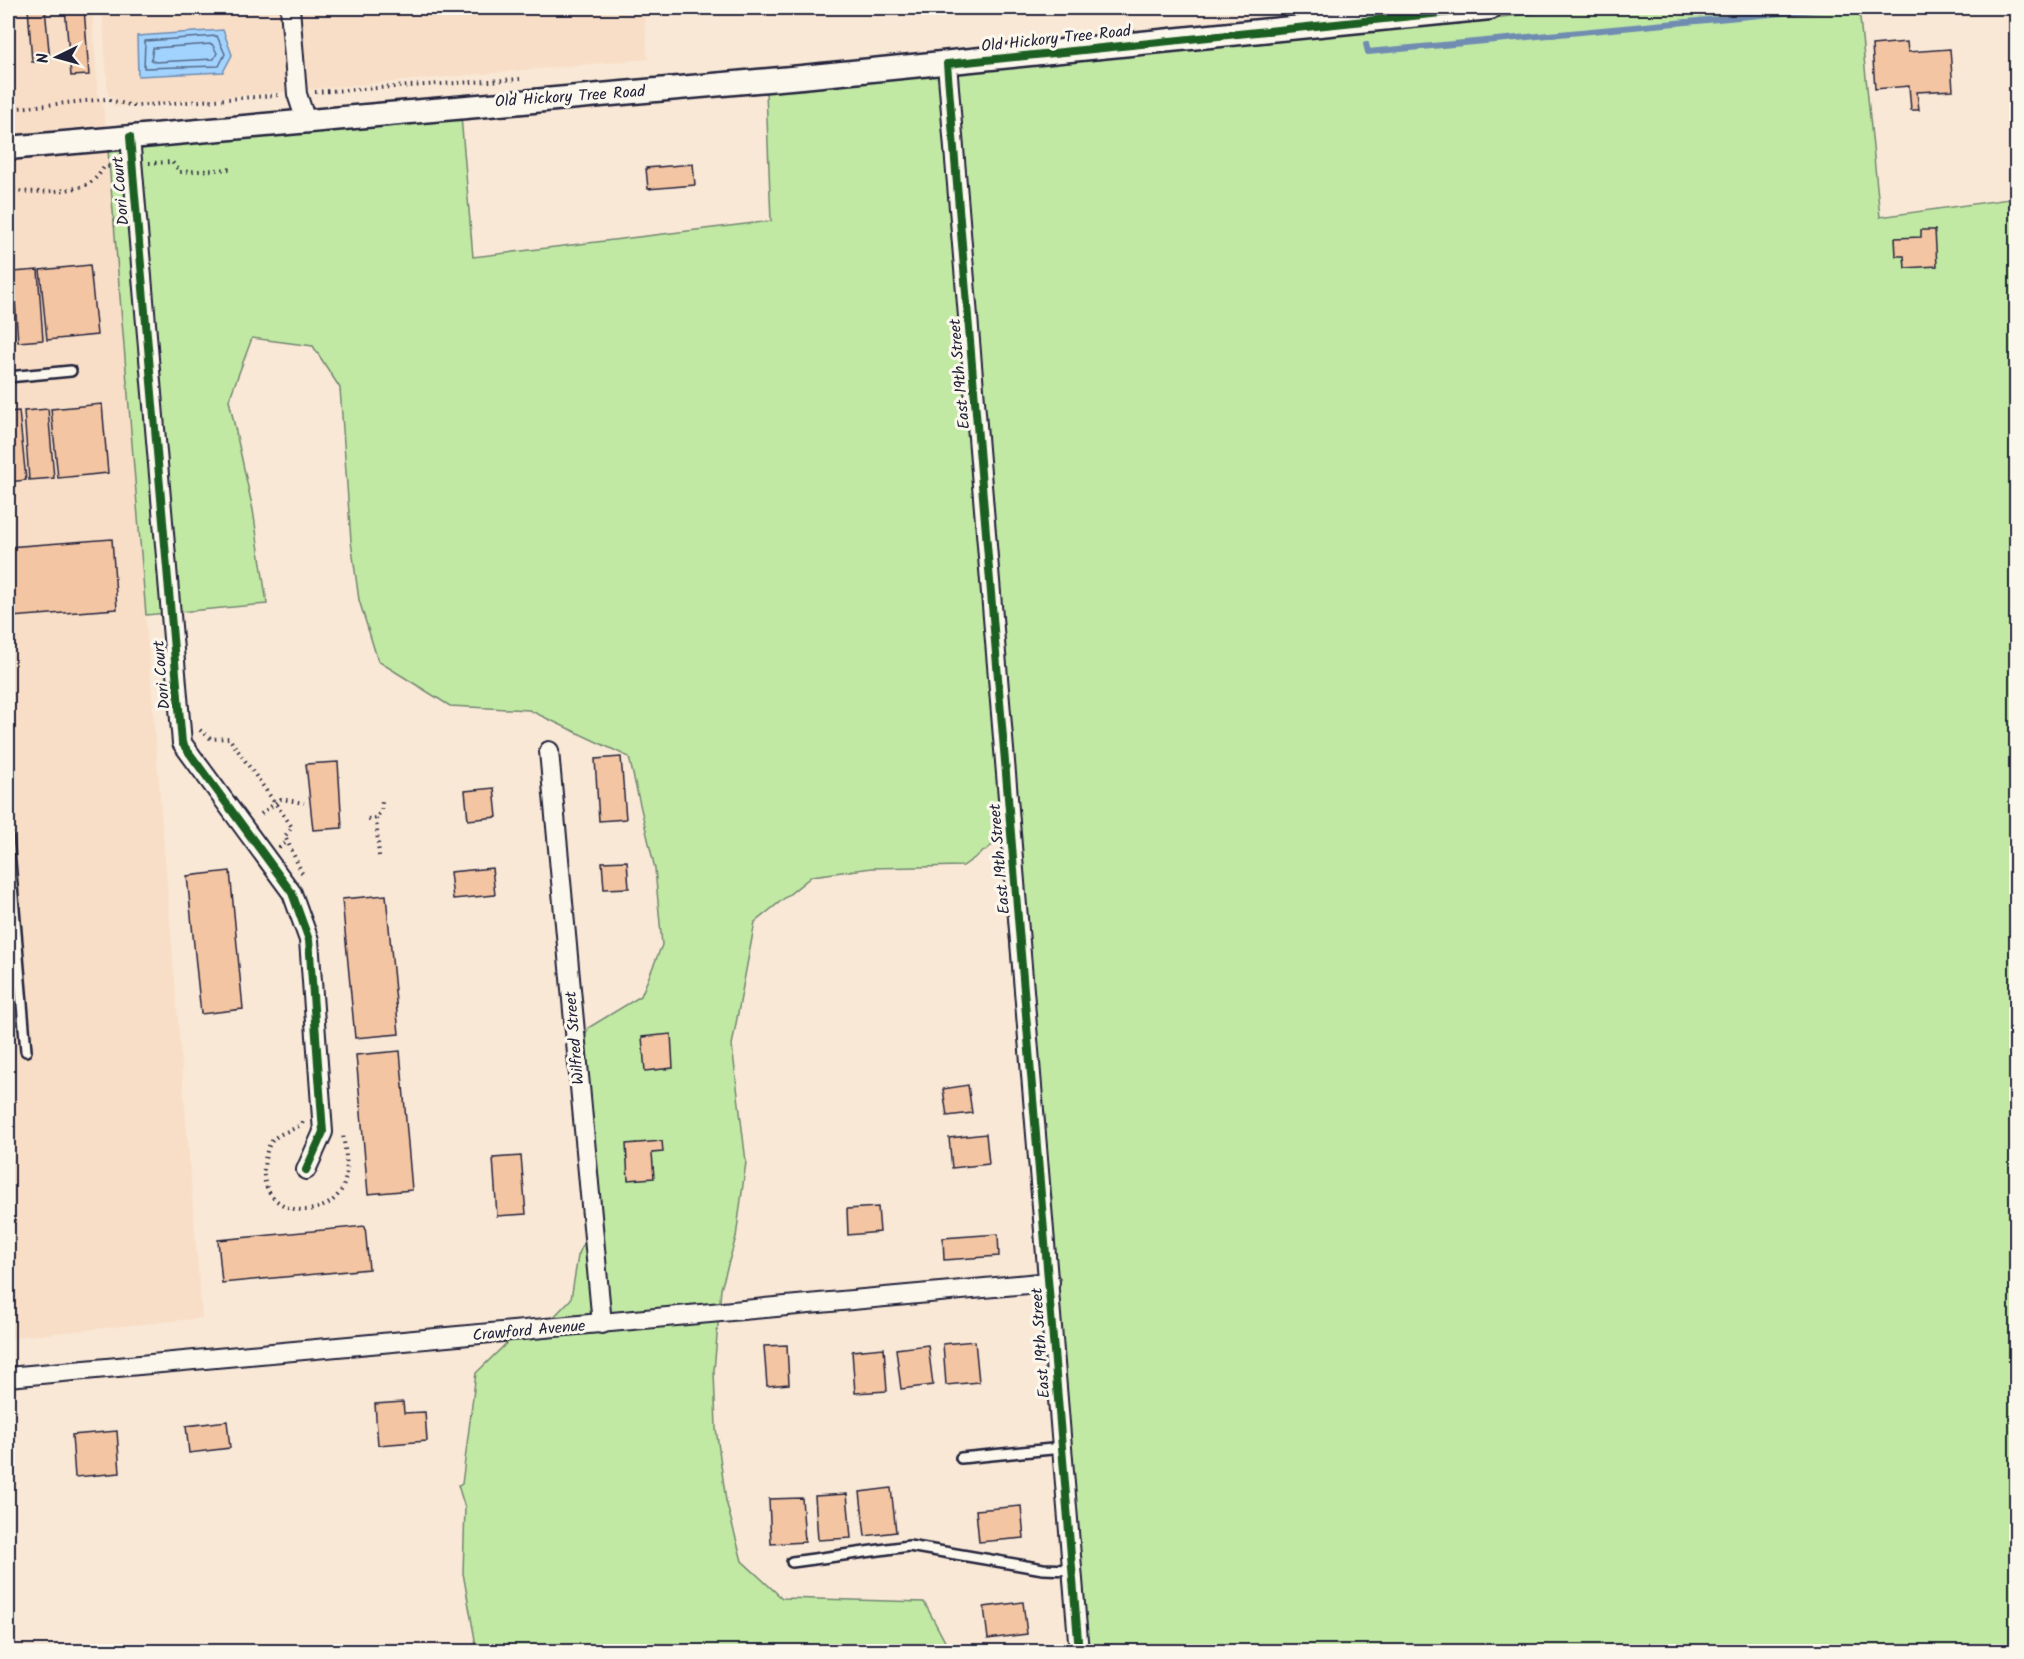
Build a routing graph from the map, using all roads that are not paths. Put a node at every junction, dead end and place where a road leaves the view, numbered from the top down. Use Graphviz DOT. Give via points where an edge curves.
graph roads {
  1 [pos="290,8"];
  2 [pos="1490,8"];
  3 [pos="947,64"];
  4 [pos="306,121"];
  5 [pos="130,137"];
  6 [pos="8,148"];
  7 [pos="70,371"];
  8 [pos="8,377"];
  9 [pos="549,752"];
  10 [pos="8,838"];
  11 [pos="26,1051"];
  12 [pos="306,1170"];
  13 [pos="1050,1282"];
  14 [pos="602,1324"];
  15 [pos="8,1377"];
  16 [pos="1062,1448"];
  17 [pos="961,1458"];
  18 [pos="792,1562"];
  19 [pos="1072,1570"];
  20 [pos="1079,1652"];
  1 -- 4 [label="street" via="297,94"];
  2 -- 3 [label="street, Old Hickory Tree Road"];
  3 -- 4 [label="street, Old Hickory Tree Road"];
  3 -- 13 [label="street, East 19th Street"];
  4 -- 5 [label="street, Old Hickory Tree Road"];
  5 -- 6 [label="street, Old Hickory Tree Road"];
  5 -- 12 [label="street, Dori Court" via="182,743 291,893 309,940 323,1132"];
  7 -- 8 [label="lane"];
  9 -- 14 [label="street, Wilfred Street"];
  10 -- 11 [label="lane"];
  13 -- 14 [label="street, Crawford Avenue"];
  13 -- 16 [label="street, East 19th Street"];
  14 -- 15 [label="street, Crawford Avenue"];
  16 -- 17 [label="lane"];
  16 -- 19 [label="street, East 19th Street"];
  18 -- 19 [label="lane" via="909,1546 1043,1569"];
  19 -- 20 [label="street, East 19th Street"];
}
